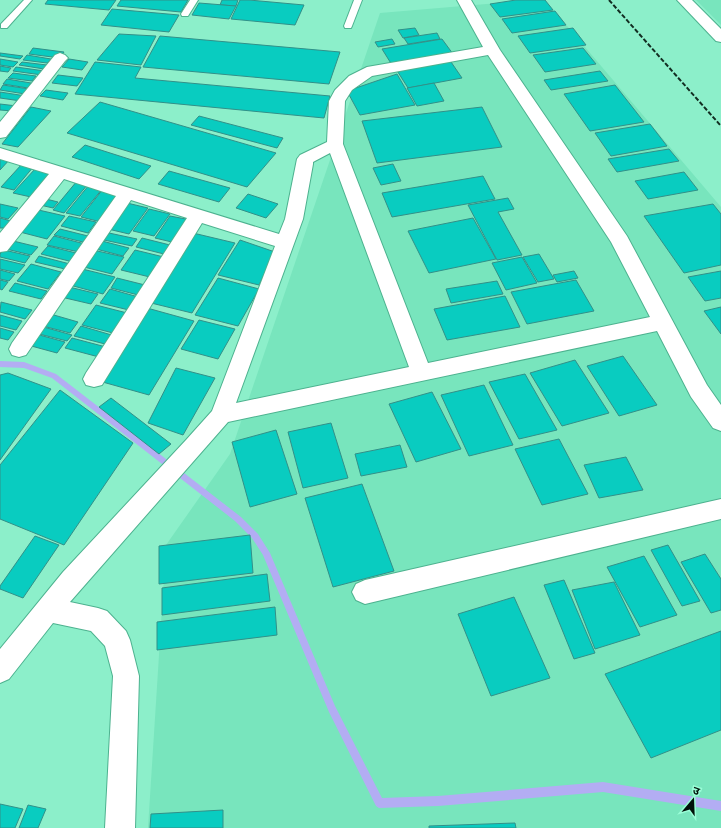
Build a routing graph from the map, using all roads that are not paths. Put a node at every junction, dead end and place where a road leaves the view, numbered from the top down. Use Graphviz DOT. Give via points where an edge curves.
graph roads {
  1 [pos="28,0"];
  2 [pos="194,0"];
  3 [pos="358,0"];
  4 [pos="464,0"];
  5 [pos="684,0"];
  6 [pos="184,14"];
  7 [pos="4,26"];
  8 [pos="348,26"];
  9 [pos="721,38"];
  10 [pos="492,50"];
  11 [pos="60,58"];
  12 [pos="0,134"];
  13 [pos="335,144"];
  14 [pos="0,152"];
  15 [pos="60,172"];
  16 [pos="127,193"];
  17 [pos="198,215"];
  18 [pos="286,243"];
  19 [pos="0,246"];
  20 [pos="663,322"];
  21 [pos="19,348"];
  22 [pos="421,372"];
  23 [pos="94,379"];
  24 [pos="221,415"];
  25 [pos="721,422"];
  26 [pos="721,509"];
  27 [pos="365,592"];
  28 [pos="48,610"];
  29 [pos="0,670"];
  30 [pos="120,828"];
  1 -- 7 [label="lane"];
  2 -- 6 [label="lane"];
  3 -- 8 [label="lane"];
  4 -- 10 [label="street"];
  5 -- 9 [label="street"];
  10 -- 13 [label="street" via="367,72 352,80 341,91 336,103"];
  10 -- 20 [label="street" via="620,240"];
  11 -- 12 [label="street"];
  13 -- 18 [label="street" via="306,159 294,219"];
  13 -- 22 [label="street"];
  14 -- 15 [label="street"];
  15 -- 16 [label="street"];
  15 -- 19 [label="street"];
  16 -- 17 [label="street"];
  16 -- 21 [label="street"];
  17 -- 18 [label="street"];
  17 -- 23 [label="street"];
  18 -- 24 [label="street"];
  20 -- 22 [label="street"];
  20 -- 25 [label="street" via="699,391"];
  22 -- 24 [label="street"];
  24 -- 28 [label="street"];
  26 -- 27 [label="street"];
  28 -- 29 [label="street"];
  28 -- 30 [label="street" via="98,620 117,640 126,676"];
}
